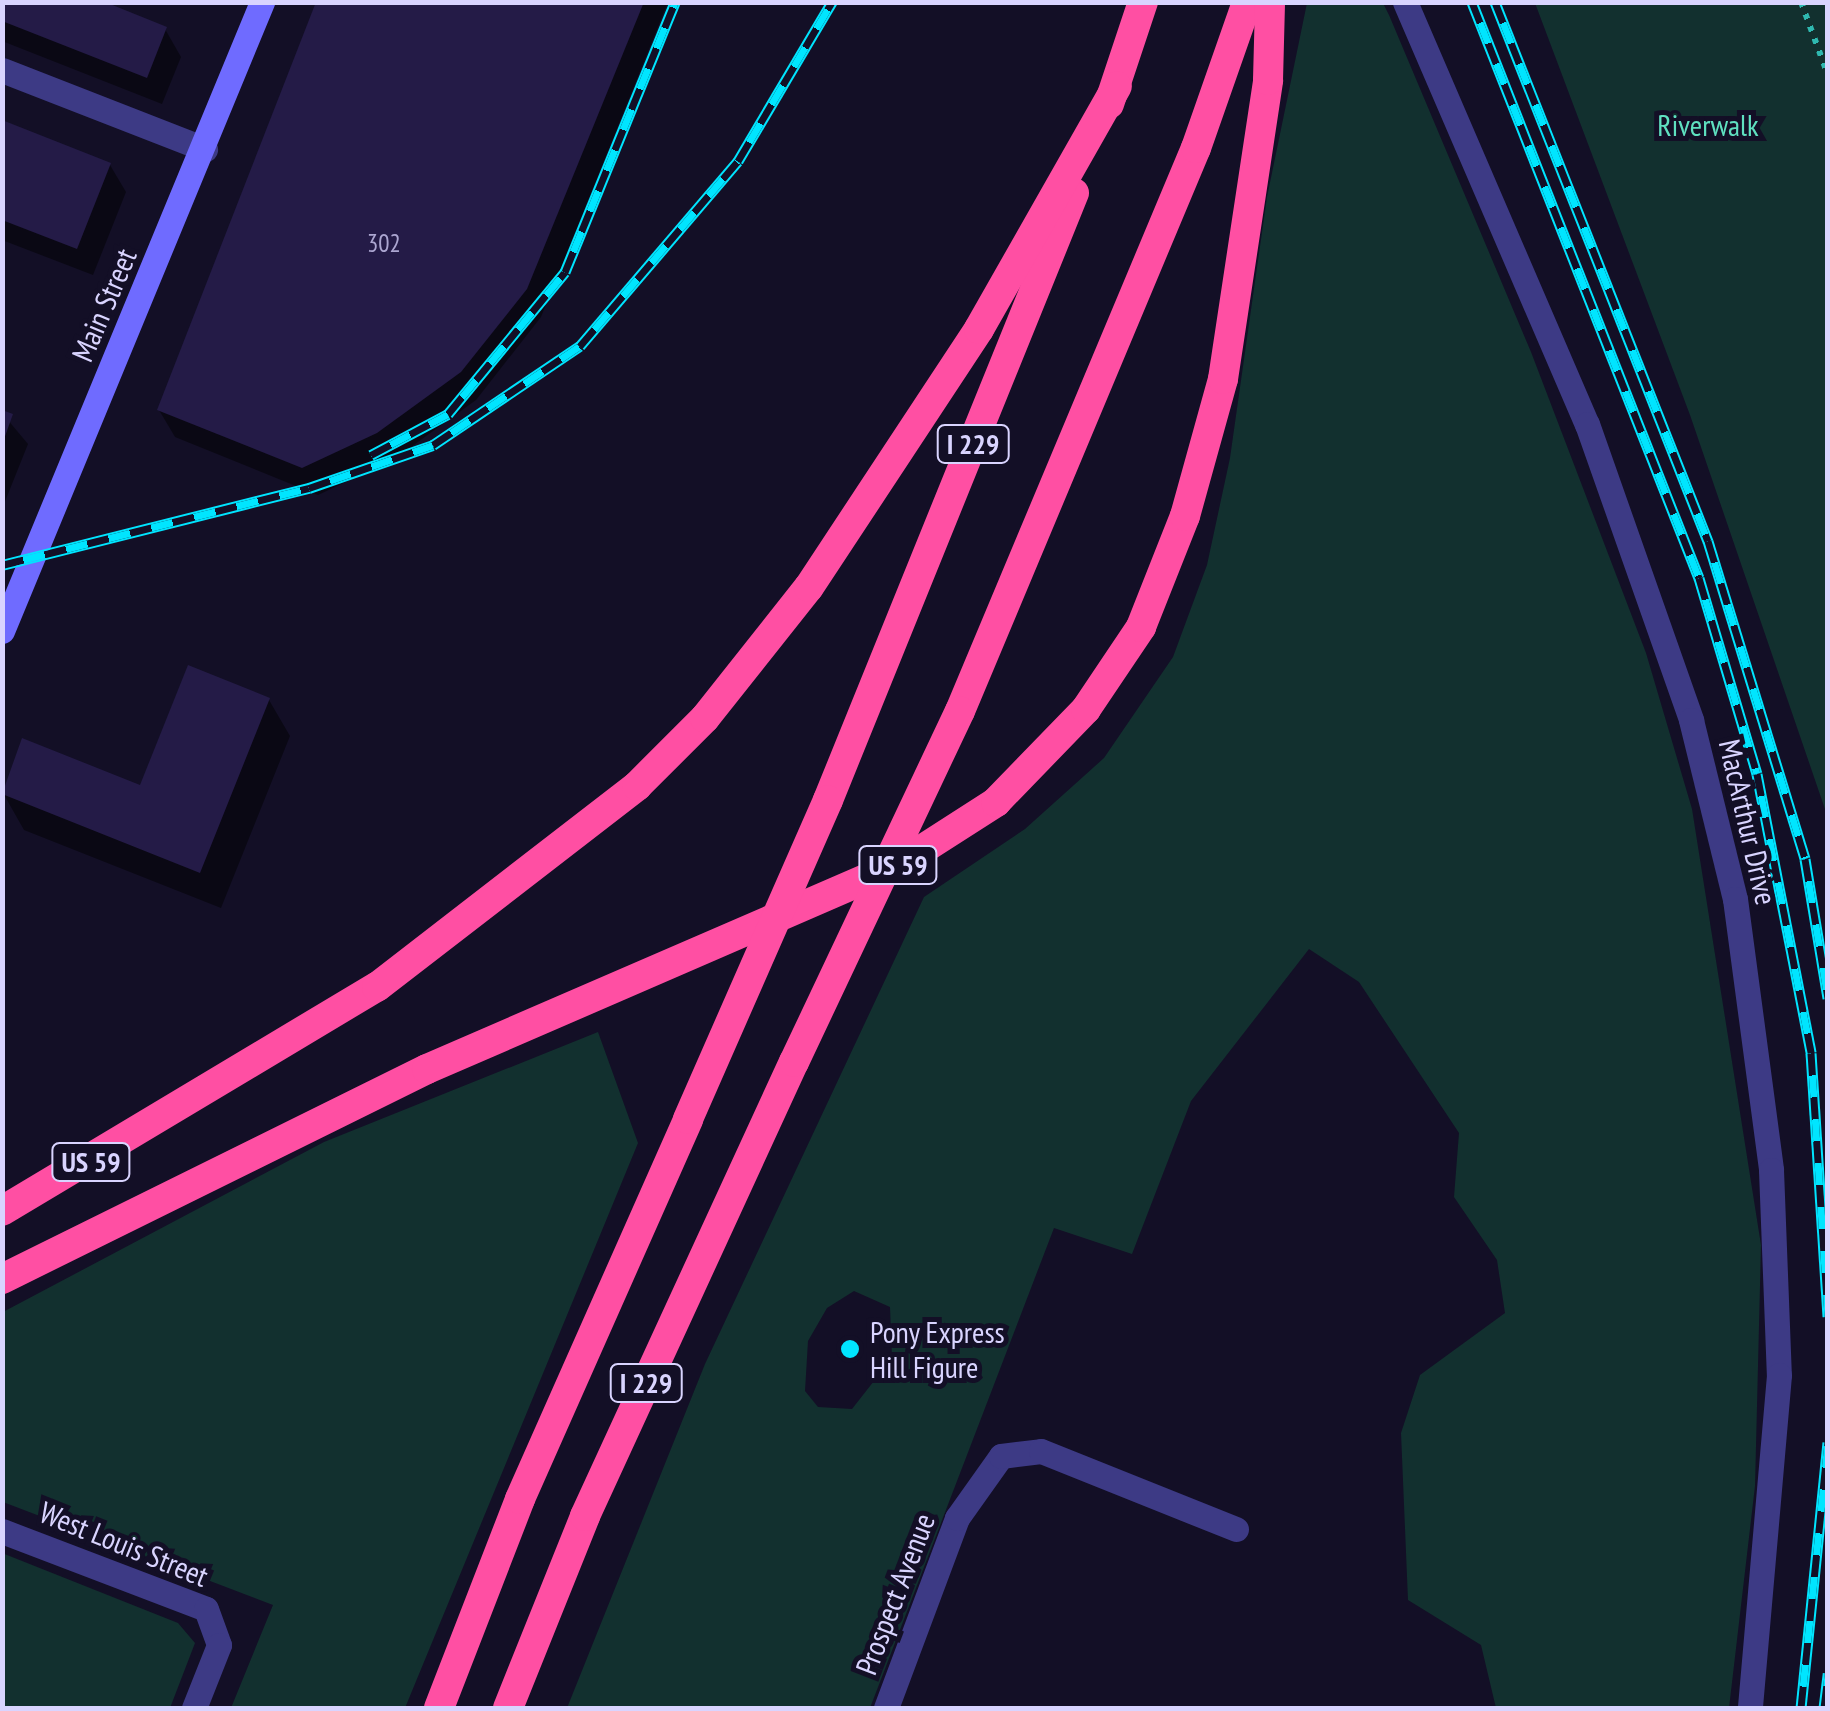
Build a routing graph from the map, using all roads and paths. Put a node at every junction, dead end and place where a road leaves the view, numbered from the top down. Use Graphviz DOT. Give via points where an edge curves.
graph roads {
  1 [pos="262,2"];
  2 [pos="1143,2"];
  3 [pos="1247,2"];
  4 [pos="1270,2"];
  5 [pos="1405,2"];
  6 [pos="1802,2"];
  7 [pos="2,70"];
  8 [pos="1828,75"];
  9 [pos="1117,86"];
  10 [pos="205,149"];
  11 [pos="2,631"];
  12 [pos="2,1212"];
  13 [pos="2,1279"];
  14 [pos="1236,1529"];
  15 [pos="2,1531"];
  16 [pos="194,1708"];
  17 [pos="439,1708"];
  18 [pos="508,1708"];
  19 [pos="886,1708"];
  20 [pos="1750,1708"];
  1 -- 10 [label="main road, Main Street"];
  2 -- 9 [label="highway, I 229"];
  3 -- 18 [label="highway, I 229, bridge" via="1196,148 960,710 585,1516"];
  4 -- 13 [label="highway, US 59" via="1268,80 1223,379 1185,516 1130,644 1086,710 996,802 898,865 427,1069"];
  5 -- 20 [label="street, MacArthur Drive" via="1587,424 1691,720 1735,900 1772,1170 1780,1375"];
  6 -- 8 [label="path"];
  7 -- 10 [label="street"];
  9 -- 12 [label="highway, US 59" via="979,330 809,587 706,718 623,798 378,987"];
  9 -- 17 [label="highway, I 229, bridge" via="828,800 520,1499"];
  10 -- 11 [label="main road, Main Street"];
  14 -- 19 [label="street, Prospect Avenue" via="1041,1452 1001,1456 957,1518"];
  15 -- 16 [label="street, West Louis Street" via="206,1609 219,1645"];
}
